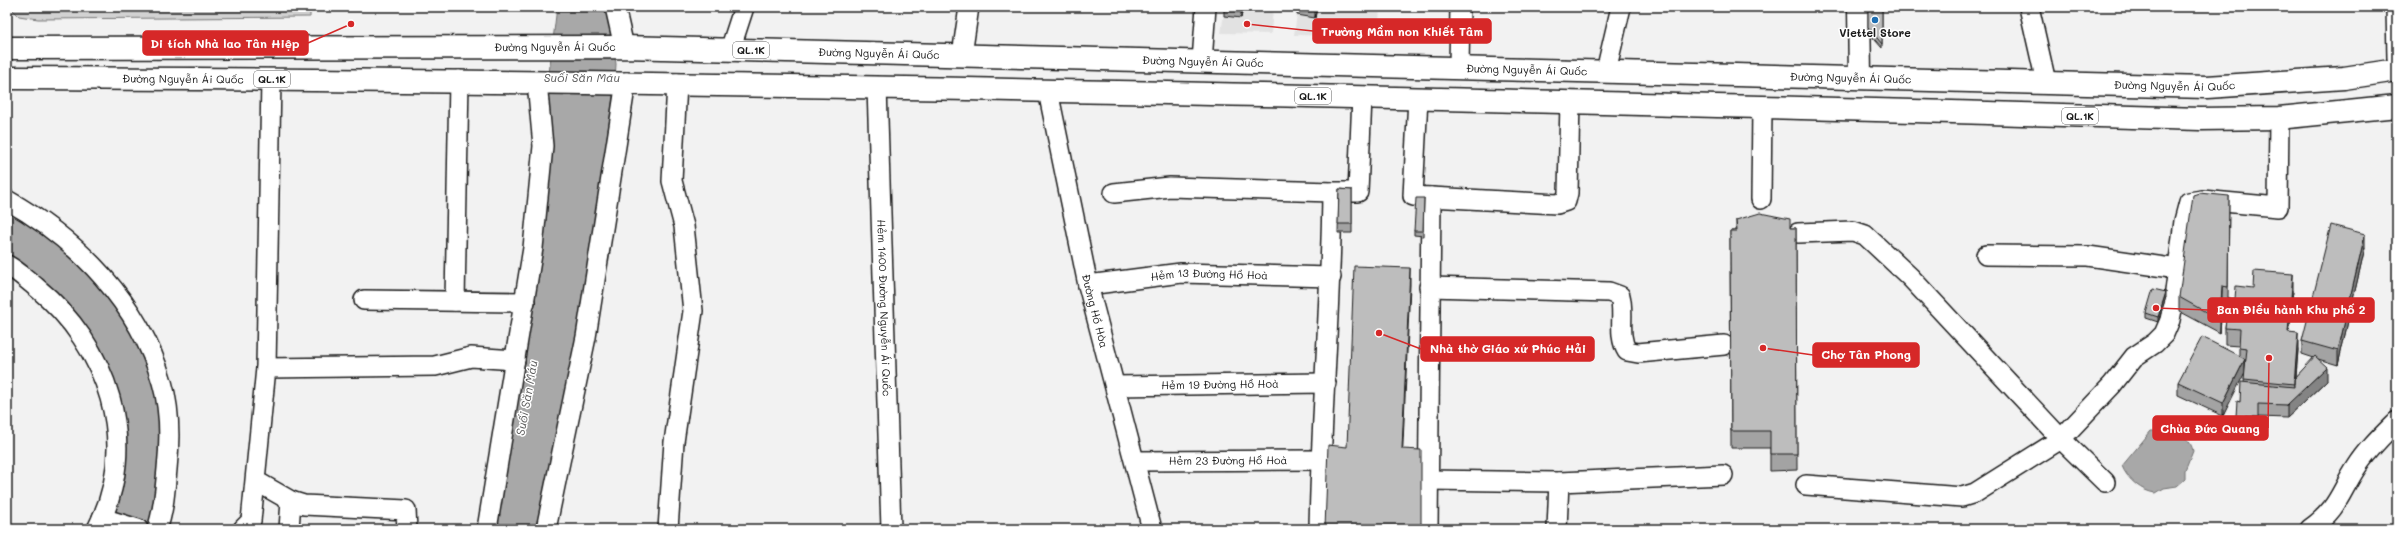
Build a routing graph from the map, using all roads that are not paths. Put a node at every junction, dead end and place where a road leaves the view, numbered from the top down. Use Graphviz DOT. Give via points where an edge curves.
graph roads {
  1 [pos="615,7"];
  2 [pos="744,7"];
  3 [pos="969,7"];
  4 [pos="1206,7"];
  5 [pos="1460,7"];
  6 [pos="1621,7"];
  7 [pos="1859,7"];
  8 [pos="2029,7"];
  9 [pos="2396,7"];
  10 [pos="624,47"];
  11 [pos="7,48"];
  12 [pos="730,50"];
  13 [pos="878,53"];
  14 [pos="962,55"];
  15 [pos="2397,58"];
  16 [pos="1202,61"];
  17 [pos="1459,67"];
  18 [pos="2397,70"];
  19 [pos="1606,71"];
  20 [pos="1763,74"];
  21 [pos="1860,77"];
  22 [pos="7,78"];
  23 [pos="271,79"];
  24 [pos="459,80"];
  25 [pos="537,82"];
  26 [pos="626,82"];
  27 [pos="2046,82"];
  28 [pos="677,83"];
  29 [pos="877,87"];
  30 [pos="1048,91"];
  31 [pos="1362,97"];
  32 [pos="1418,98"];
  33 [pos="1570,101"];
  34 [pos="2397,106"];
  35 [pos="1762,107"];
  36 [pos="1859,110"];
  37 [pos="2279,118"];
  38 [pos="1114,192"];
  39 [pos="1332,192"];
  40 [pos="1431,197"];
  41 [pos="1761,199"];
  42 [pos="7,200"];
  43 [pos="1798,234"];
  44 [pos="1986,255"];
  45 [pos="7,265"];
  46 [pos="2178,269"];
  47 [pos="1331,277"];
  48 [pos="1088,285"];
  49 [pos="1429,288"];
  50 [pos="364,300"];
  51 [pos="455,301"];
  52 [pos="525,302"];
  53 [pos="1724,345"];
  54 [pos="515,360"];
  55 [pos="266,368"];
  56 [pos="1326,384"];
  57 [pos="1115,386"];
  58 [pos="2397,420"];
  59 [pos="2060,439"];
  60 [pos="1320,460"];
  61 [pos="1136,461"];
  62 [pos="1723,475"];
  63 [pos="1428,480"];
  64 [pos="256,481"];
  65 [pos="1559,482"];
  66 [pos="2105,482"];
  67 [pos="1806,485"];
  68 [pos="291,501"];
  69 [pos="100,523"];
  70 [pos="2320,526"];
  71 [pos="138,529"];
  72 [pos="157,529"];
  73 [pos="243,529"];
  74 [pos="289,529"];
  75 [pos="407,529"];
  76 [pos="487,529"];
  77 [pos="546,529"];
  78 [pos="668,529"];
  79 [pos="892,529"];
  80 [pos="1152,529"];
  81 [pos="1318,529"];
  82 [pos="1428,529"];
  83 [pos="1557,529"];
  1 -- 10 [label="street"];
  2 -- 12 [label="street"];
  3 -- 14 [label="street"];
  4 -- 16 [label="street"];
  5 -- 17 [label="street"];
  6 -- 19 [label="street"];
  7 -- 21 [label="main road"];
  8 -- 27 [label="street"];
  9 -- 15 [label="street"];
  10 -- 11 [label="main road, Đường Nguyễn Ái Quốc / QL.1K"];
  10 -- 12 [label="main road, Đường Nguyễn Ái Quốc / QL.1K"];
  12 -- 13 [label="main road, Đường Nguyễn Ái Quốc / QL.1K"];
  13 -- 14 [label="main road, Đường Nguyễn Ái Quốc / QL.1K"];
  13 -- 29 [label="main road"];
  14 -- 16 [label="main road, Đường Nguyễn Ái Quốc / QL.1K"];
  16 -- 17 [label="main road, Đường Nguyễn Ái Quốc / QL.1K"];
  17 -- 19 [label="main road, Đường Nguyễn Ái Quốc / QL.1K"];
  18 -- 27 [label="main road, Đường Nguyễn Ái Quốc / QL.1K" via="2344,78 2207,87"];
  19 -- 20 [label="main road, Đường Nguyễn Ái Quốc / QL.1K"];
  20 -- 21 [label="main road, Đường Nguyễn Ái Quốc / QL.1K"];
  20 -- 35 [label="main road"];
  21 -- 27 [label="main road, Đường Nguyễn Ái Quốc / QL.1K"];
  21 -- 36 [label="main road"];
  22 -- 23 [label="main road, Đường Nguyễn Ái Quốc / QL.1K"];
  23 -- 24 [label="main road, Đường Nguyễn Ái Quốc / QL.1K"];
  23 -- 55 [label="street"];
  24 -- 25 [label="main road, Đường Nguyễn Ái Quốc / QL.1K"];
  24 -- 51 [label="street"];
  25 -- 26 [label="main road, Đường Nguyễn Ái Quốc / QL.1K"];
  25 -- 52 [label="street" via="543,146"];
  26 -- 28 [label="main road, Đường Nguyễn Ái Quốc / QL.1K"];
  26 -- 77 [label="street" via="586,337"];
  28 -- 29 [label="main road, Đường Nguyễn Ái Quốc / QL.1K"];
  28 -- 78 [label="street" via="672,181 684,226 693,311 674,442"];
  29 -- 30 [label="main road, Đường Nguyễn Ái Quốc / QL.1K"];
  29 -- 79 [label="street, Hẻm 1400 Đường Nguyễn Ái Quốc"];
  30 -- 31 [label="main road, Đường Nguyễn Ái Quốc / QL.1K"];
  30 -- 48 [label="street, Đường Hồ Hòa"];
  31 -- 32 [label="main road, Đường Nguyễn Ái Quốc / QL.1K"];
  31 -- 39 [label="street" via="1358,192"];
  32 -- 33 [label="main road, Đường Nguyễn Ái Quốc / QL.1K"];
  32 -- 40 [label="street" via="1413,196"];
  33 -- 35 [label="main road, Đường Nguyễn Ái Quốc / QL.1K"];
  33 -- 40 [label="street" via="1566,202 1558,204"];
  34 -- 37 [label="main road, Đường Nguyễn Ái Quốc / QL.1K"];
  35 -- 36 [label="main road, Đường Nguyễn Ái Quốc / QL.1K"];
  35 -- 41 [label="street"];
  36 -- 37 [label="main road, Đường Nguyễn Ái Quốc / QL.1K" via="2200,119"];
  37 -- 46 [label="street" via="2278,207 2202,200 2189,202"];
  38 -- 39 [label="street" via="1170,187"];
  39 -- 47 [label="street"];
  40 -- 49 [label="street"];
  42 -- 72 [label="street" via="37,217 91,262 131,315 152,357 162,383 168,419 165,489"];
  43 -- 59 [label="street" via="1853,231 1865,235 1931,298"];
  44 -- 46 [label="street" via="2088,256"];
  45 -- 69 [label="street" via="65,313 82,335 108,390 115,424 116,455 112,485"];
  46 -- 59 [label="street" via="2170,320 2164,334 2134,357 2112,385"];
  47 -- 48 [label="street, Hẻm 13 Đường Hồ Hoà" via="1181,273"];
  47 -- 56 [label="street"];
  48 -- 57 [label="street, Đường Hồ Hòa"];
  49 -- 53 [label="street" via="1609,292 1620,296 1623,305 1622,342 1627,351 1638,353"];
  49 -- 63 [label="street"];
  50 -- 51 [label="street"];
  51 -- 52 [label="street"];
  52 -- 54 [label="street"];
  54 -- 55 [label="street" via="471,357 435,366"];
  54 -- 76 [label="street"];
  55 -- 64 [label="street"];
  56 -- 57 [label="street, Hẻm 19 Đường Hồ Hoà"];
  56 -- 60 [label="street"];
  57 -- 61 [label="street, Đường Hồ Hòa"];
  58 -- 70 [label="street" via="2356,467 2338,503"];
  59 -- 66 [label="street"];
  59 -- 67 [label="street" via="1975,493 1962,497"];
  60 -- 61 [label="street, Hẻm 23 Đường Hồ Hoà"];
  60 -- 81 [label="street"];
  61 -- 80 [label="street, Đường Hồ Hòa"];
  62 -- 65 [label="street"];
  63 -- 65 [label="street"];
  63 -- 82 [label="street"];
  64 -- 68 [label="street"];
  64 -- 73 [label="street" via="251,521"];
  65 -- 83 [label="street"];
  68 -- 74 [label="street"];
  68 -- 75 [label="street" via="304,505 406,510"];
  69 -- 71 [label="street"];
}
